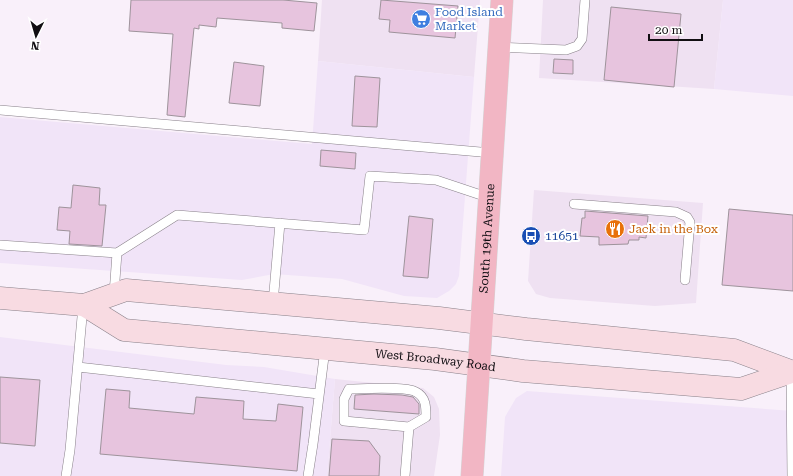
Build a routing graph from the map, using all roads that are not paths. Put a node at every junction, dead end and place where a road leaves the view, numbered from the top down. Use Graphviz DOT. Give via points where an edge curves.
graph roads {
  1 [pos="502,0"];
  2 [pos="585,0"];
  3 [pos="499,47"];
  4 [pos="0,110"];
  5 [pos="492,153"];
  6 [pos="490,198"];
  7 [pos="574,204"];
  8 [pos="280,223"];
  9 [pos="0,245"];
  10 [pos="117,253"];
  11 [pos="685,280"];
  12 [pos="114,294"];
  13 [pos="0,298"];
  14 [pos="273,303"];
  15 [pos="84,305"];
  16 [pos="483,323"];
  17 [pos="325,349"];
  18 [pos="480,365"];
  19 [pos="78,367"];
  20 [pos="792,372"];
  21 [pos="319,394"];
  22 [pos="409,428"];
  23 [pos="66,476"];
  24 [pos="308,476"];
  25 [pos="405,476"];
  26 [pos="472,476"];
  27 [pos="792,476"];
  1 -- 3 [label="main road, South 19th Avenue"];
  2 -- 3 [label="lane" via="582,39 577,46 566,50"];
  3 -- 5 [label="main road, South 19th Avenue"];
  4 -- 5 [label="lane"];
  5 -- 6 [label="main road, South 19th Avenue"];
  6 -- 8 [label="lane" via="436,180 370,176 364,230"];
  6 -- 16 [label="main road, South 19th Avenue"];
  7 -- 11 [label="lane" via="676,212 687,217 690,222"];
  8 -- 10 [label="lane" via="177,215"];
  8 -- 14 [label="lane"];
  9 -- 10 [label="lane"];
  10 -- 12 [label="lane"];
  12 -- 14 [label="main road, West Broadway Road" via="126,290"];
  12 -- 15 [label="main road, West Broadway Road"];
  13 -- 15 [label="main road, West Broadway Road"];
  14 -- 16 [label="main road, West Broadway Road"];
  15 -- 17 [label="main road, West Broadway Road" via="124,330"];
  15 -- 19 [label="lane"];
  16 -- 18 [label="main road, South 19th Avenue"];
  16 -- 20 [label="main road, West Broadway Road" via="734,350"];
  17 -- 18 [label="main road, West Broadway Road" via="435,358"];
  17 -- 21 [label="lane"];
  18 -- 20 [label="main road, West Broadway Road" via="523,371 741,389"];
  18 -- 26 [label="main road, South 19th Avenue"];
  19 -- 21 [label="lane"];
  19 -- 23 [label="lane"];
  20 -- 27 [label="lane"];
  21 -- 24 [label="lane"];
  22 -- 22 [label="lane" via="426,417 426,405 415,391 349,390 344,398 344,421"];
  22 -- 25 [label="lane"];
}
